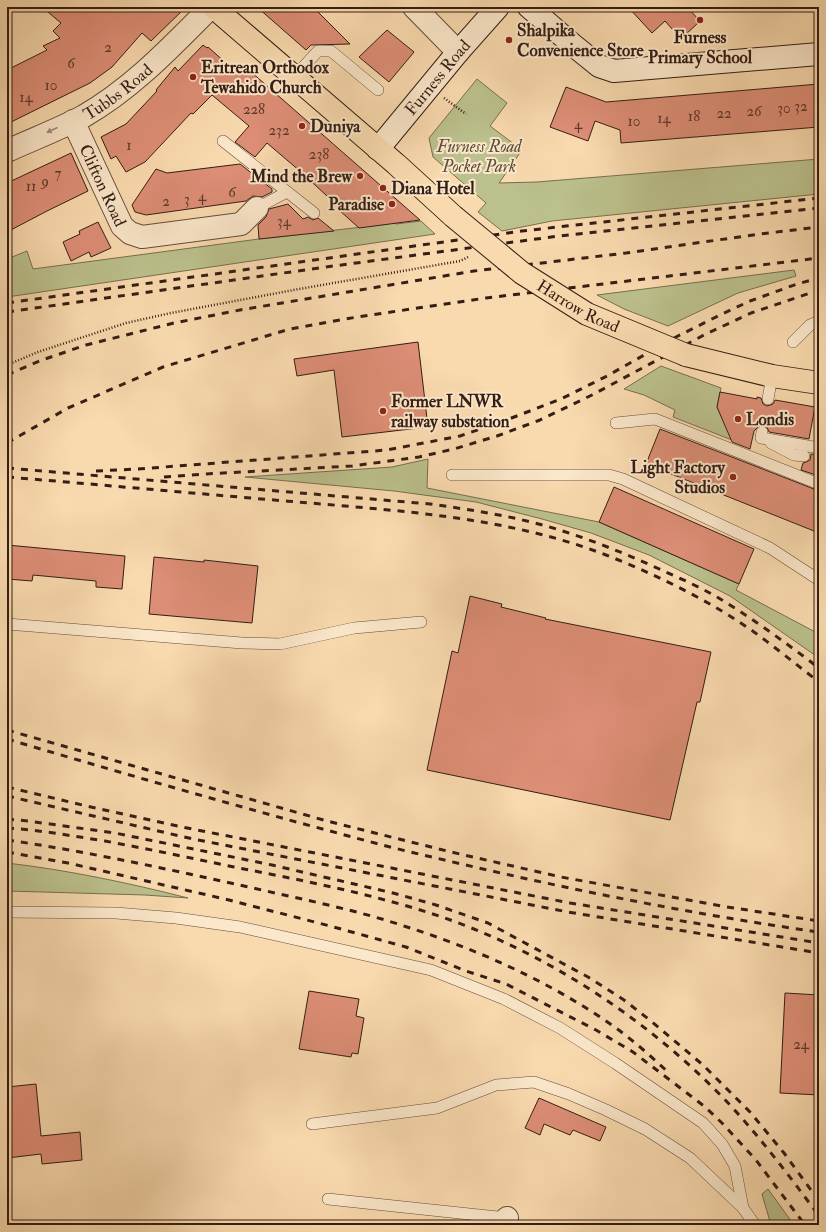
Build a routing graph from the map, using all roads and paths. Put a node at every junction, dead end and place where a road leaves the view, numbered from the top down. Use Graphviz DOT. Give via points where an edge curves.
graph roads {
  1 [pos="212,7"];
  2 [pos="414,7"];
  3 [pos="498,7"];
  4 [pos="529,7"];
  5 [pos="458,52"];
  6 [pos="819,54"];
  7 [pos="294,77"];
  8 [pos="378,90"];
  9 [pos="442,96"];
  10 [pos="466,114"];
  11 [pos="73,121"];
  12 [pos="223,141"];
  13 [pos="378,149"];
  14 [pos="7,151"];
  15 [pos="287,192"];
  16 [pos="257,208"];
  17 [pos="314,213"];
  18 [pos="468,257"];
  19 [pos="819,321"];
  20 [pos="793,342"];
  21 [pos="7,365"];
  22 [pos="772,376"];
  23 [pos="819,383"];
  24 [pos="768,399"];
  25 [pos="616,423"];
  26 [pos="819,448"];
  27 [pos="804,456"];
  28 [pos="452,475"];
  29 [pos="819,484"];
  30 [pos="819,580"];
  31 [pos="420,622"];
  32 [pos="7,624"];
  33 [pos="7,912"];
  34 [pos="312,1124"];
  35 [pos="328,1199"];
  36 [pos="743,1208"];
  37 [pos="506,1221"];
  38 [pos="755,1225"];
  1 -- 7 [label="main road, Harrow Road"];
  1 -- 11 [label="street, Tubbs Road" via="122,91 85,116"];
  2 -- 5 [label="street"];
  3 -- 5 [label="street, Furness Road"];
  4 -- 6 [label="street" via="599,66 614,71"];
  5 -- 13 [label="street, Furness Road"];
  7 -- 8 [label="lane" via="318,51 331,50"];
  7 -- 13 [label="main road, Harrow Road"];
  9 -- 10 [label="path"];
  11 -- 14 [label="street, Tubbs Road, one-way"];
  11 -- 16 [label="street, Clifton Road" via="122,226 130,233 142,237 241,224"];
  12 -- 15 [label="lane"];
  13 -- 22 [label="main road, Harrow Road, bridge" via="522,273 587,314 686,355"];
  15 -- 16 [label="lane"];
  15 -- 17 [label="lane"];
  18 -- 21 [label="path" via="134,321 45,349"];
  19 -- 20 [label="lane" via="810,325"];
  22 -- 23 [label="main road, Harrow Road"];
  22 -- 24 [label="lane"];
  25 -- 29 [label="lane" via="655,419"];
  26 -- 27 [label="lane" via="762,435 794,455"];
  28 -- 30 [label="lane" via="610,474 770,548"];
  31 -- 32 [label="lane" via="354,628 280,644"];
  33 -- 36 [label="lane" via="116,913 240,927 431,970 504,999 560,1028 703,1123 722,1144 735,1166"];
  34 -- 36 [label="lane" via="437,1108 496,1085 534,1082 582,1099 645,1129 690,1158"];
  35 -- 37 [label="lane"];
  36 -- 38 [label="lane"];
}
